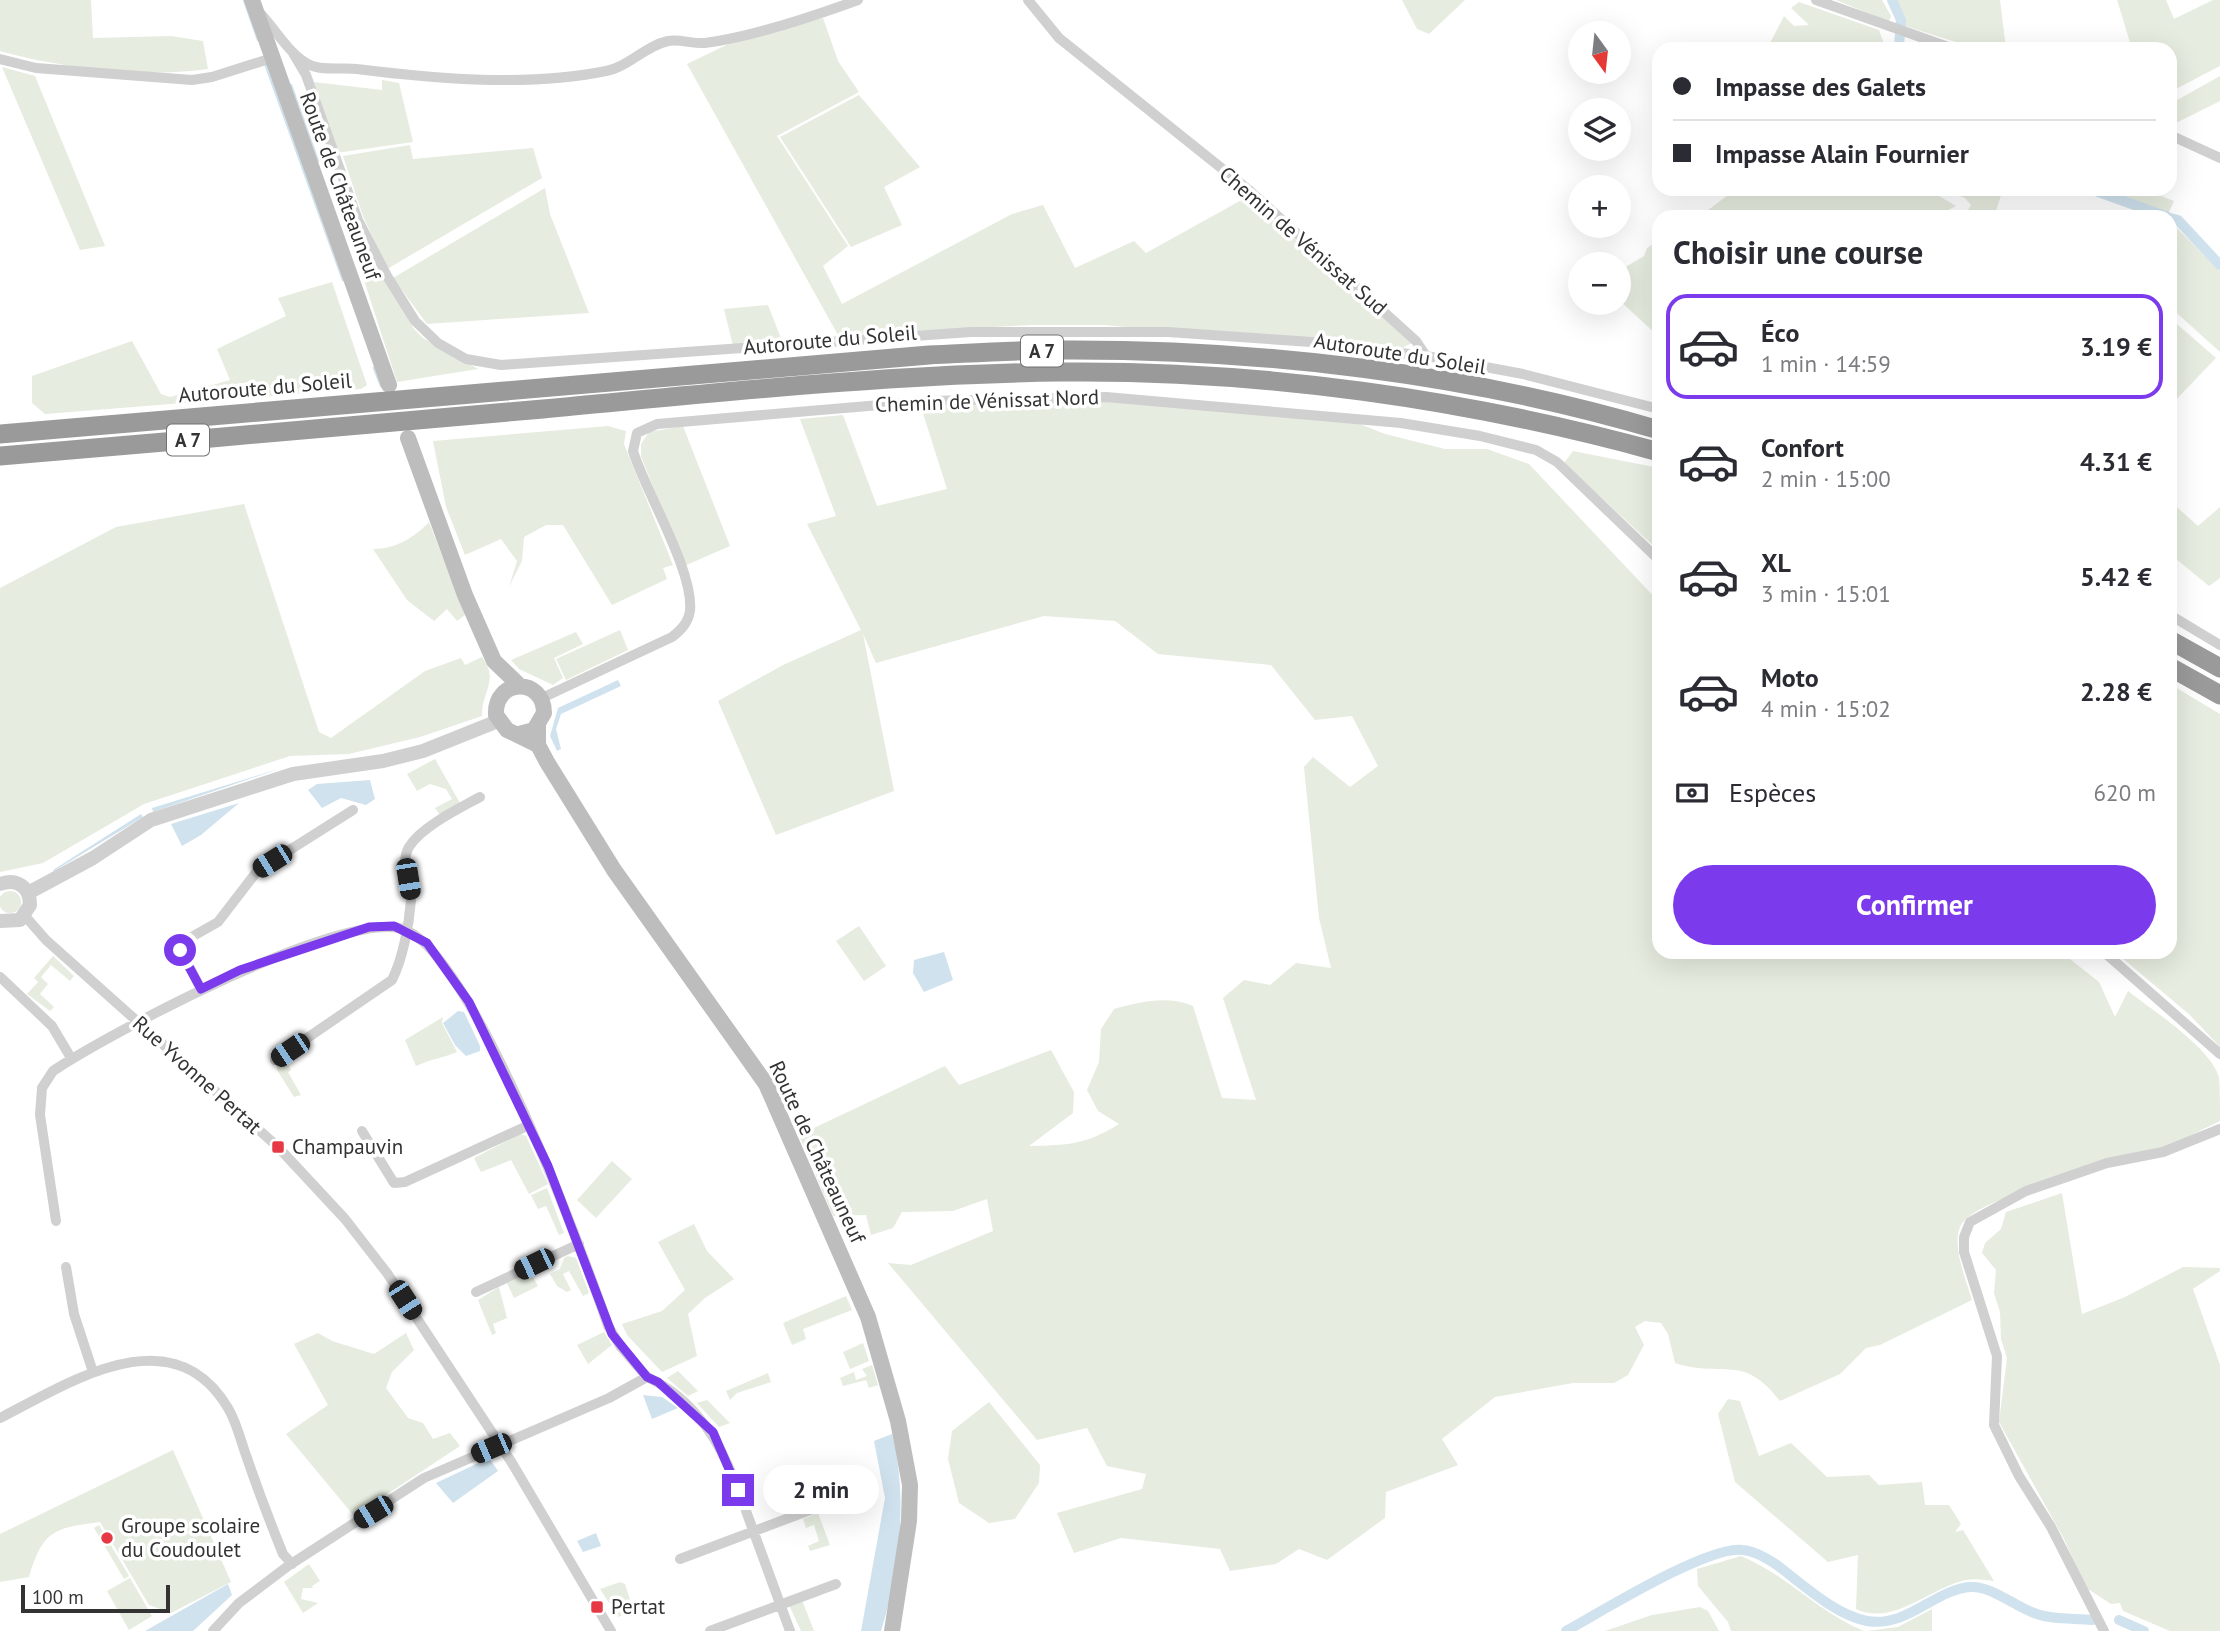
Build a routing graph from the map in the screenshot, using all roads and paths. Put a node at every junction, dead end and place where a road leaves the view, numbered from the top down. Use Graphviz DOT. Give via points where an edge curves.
graph roads {
  1 [pos="858,0"];
  2 [pos="1028,0"];
  3 [pos="1816,0"];
  4 [pos="253,4"];
  5 [pos="1933,42"];
  6 [pos="293,53"];
  7 [pos="272,58"];
  8 [pos="0,59"];
  9 [pos="2177,138"];
  10 [pos="2220,158"];
  11 [pos="1426,356"];
  12 [pos="389,385"];
  13 [pos="1652,407"];
  14 [pos="1652,428"];
  15 [pos="0,434"];
  16 [pos="408,438"];
  17 [pos="1652,450"];
  18 [pos="0,456"];
  19 [pos="1652,553"];
  20 [pos="2177,619"];
  21 [pos="2177,644"];
  22 [pos="2220,645"];
  23 [pos="494,661"];
  24 [pos="2220,668"];
  25 [pos="2177,671"];
  26 [pos="519,685"];
  27 [pos="2220,695"];
  28 [pos="500,696"];
  29 [pos="542,698"];
  30 [pos="498,721"];
  31 [pos="538,726"];
  32 [pos="519,734"];
  33 [pos="538,745"];
  34 [pos="480,797"];
  35 [pos="353,810"];
  36 [pos="0,884"];
  37 [pos="28,893"];
  38 [pos="25,916"];
  39 [pos="0,921"];
  40 [pos="405,930"];
  41 [pos="2112,959"];
  42 [pos="0,976"];
  43 [pos="201,989"];
  44 [pos="139,1023"];
  45 [pos="2220,1054"];
  46 [pos="71,1058"];
  47 [pos="275,1060"];
  48 [pos="527,1126"];
  49 [pos="2220,1129"];
  50 [pos="362,1131"];
  51 [pos="57,1221"];
  52 [pos="579,1244"];
  53 [pos="66,1267"];
  54 [pos="476,1292"];
  55 [pos="93,1372"];
  56 [pos="647,1377"];
  57 [pos="0,1418"];
  58 [pos="500,1444"];
  59 [pos="738,1490"];
  60 [pos="842,1498"];
  61 [pos="746,1511"];
  62 [pos="753,1530"];
  63 [pos="680,1559"];
  64 [pos="289,1566"];
  65 [pos="836,1584"];
  66 [pos="780,1603"];
  67 [pos="713,1630"];
  68 [pos="213,1631"];
  69 [pos="611,1631"];
  70 [pos="790,1631"];
  71 [pos="892,1631"];
  72 [pos="2104,1631"];
  1 -- 6 [label="street" via="725,39 669,41 610,70 575,76 406,76 312,66"];
  2 -- 11 [label="street, Chemin de Vénissat Sud" via="1059,38 1250,191 1416,341"];
  3 -- 5 [label="street"];
  4 -- 6 [label="street"];
  4 -- 7 [label="main road, Route de Châteauneuf"];
  6 -- 11 [label="street" via="306,75 358,220 387,276 425,334 466,359 501,365 971,332 1168,332"];
  7 -- 8 [label="street" via="192,80 36,68"];
  7 -- 12 [label="main road, Route de Châteauneuf"];
  9 -- 10 [label="street"];
  11 -- 13 [label="street" via="1522,374"];
  14 -- 15 [label="highway, Autoroute du Soleil / A 7" via="1449,382 1309,363 1062,350 929,355"];
  16 -- 23 [label="main road"];
  17 -- 18 [label="highway, Autoroute du Soleil / A 7" via="1508,416 1396,397 1287,383 1064,372 798,386"];
  19 -- 29 [label="street, Chemin de Vénissat Nord" via="1557,462 1536,450 1401,423 1105,397 927,401 669,422 637,433 633,451 684,576 690,598 688,620 672,637"];
  20 -- 22 [label="street"];
  21 -- 24 [label="highway"];
  23 -- 26 [label="main road"];
  23 -- 28 [label="main road"];
  25 -- 27 [label="highway"];
  26 -- 28 [label="main road"];
  26 -- 29 [label="main road"];
  28 -- 30 [label="main road"];
  29 -- 31 [label="main road" via="544,713"];
  30 -- 32 [label="main road, Route de Châteauneuf"];
  30 -- 37 [label="street" via="423,751 293,774 151,820"];
  31 -- 32 [label="main road"];
  31 -- 33 [label="main road"];
  32 -- 33 [label="main road, Route de Châteauneuf"];
  33 -- 71 [label="main road, Route de Châteauneuf" via="614,870 766,1084 868,1317 898,1421 910,1485"];
  34 -- 40 [label="street" via="410,844 405,860 411,898"];
  35 -- 43 [label="street" via="258,870 218,922 181,943 180,950"];
  36 -- 37 [label="street" via="16,882"];
  37 -- 38 [label="street" via="30,905"];
  38 -- 39 [label="street" via="13,922"];
  38 -- 44 [label="street, Rue Yvonne Pertat"];
  40 -- 43 [label="street" via="369,927 240,970"];
  40 -- 47 [label="street" via="392,980"];
  40 -- 48 [label="street" via="427,943 469,1002"];
  41 -- 45 [label="street"];
  42 -- 46 [label="street" via="52,1026"];
  43 -- 44 [label="street"];
  44 -- 46 [label="street"];
  44 -- 58 [label="street, Rue Yvonne Pertat" via="278,1147 345,1219 387,1273"];
  46 -- 51 [label="street" via="53,1071 39,1097"];
  48 -- 50 [label="street" via="394,1183"];
  48 -- 52 [label="street"];
  49 -- 72 [label="street" via="2163,1152 2107,1163 2026,1191 1981,1213 1970,1222 1964,1237 1964,1252 1997,1356 1994,1425"];
  52 -- 54 [label="street"];
  52 -- 56 [label="street" via="612,1334"];
  53 -- 55 [label="street" via="74,1314"];
  55 -- 57 [label="street"];
  55 -- 64 [label="street" via="126,1361 161,1361 183,1367 213,1389 229,1410"];
  56 -- 58 [label="street"];
  56 -- 59 [label="street" via="713,1432"];
  58 -- 64 [label="street" via="424,1478"];
  58 -- 69 [label="street, Rue Yvonne Pertat"];
  60 -- 62 [label="street"];
  61 -- 62 [label="street"];
  62 -- 63 [label="street"];
  62 -- 66 [label="street"];
  64 -- 68 [label="street" via="239,1603"];
  65 -- 66 [label="street"];
  66 -- 67 [label="street"];
  66 -- 70 [label="street"];
}
